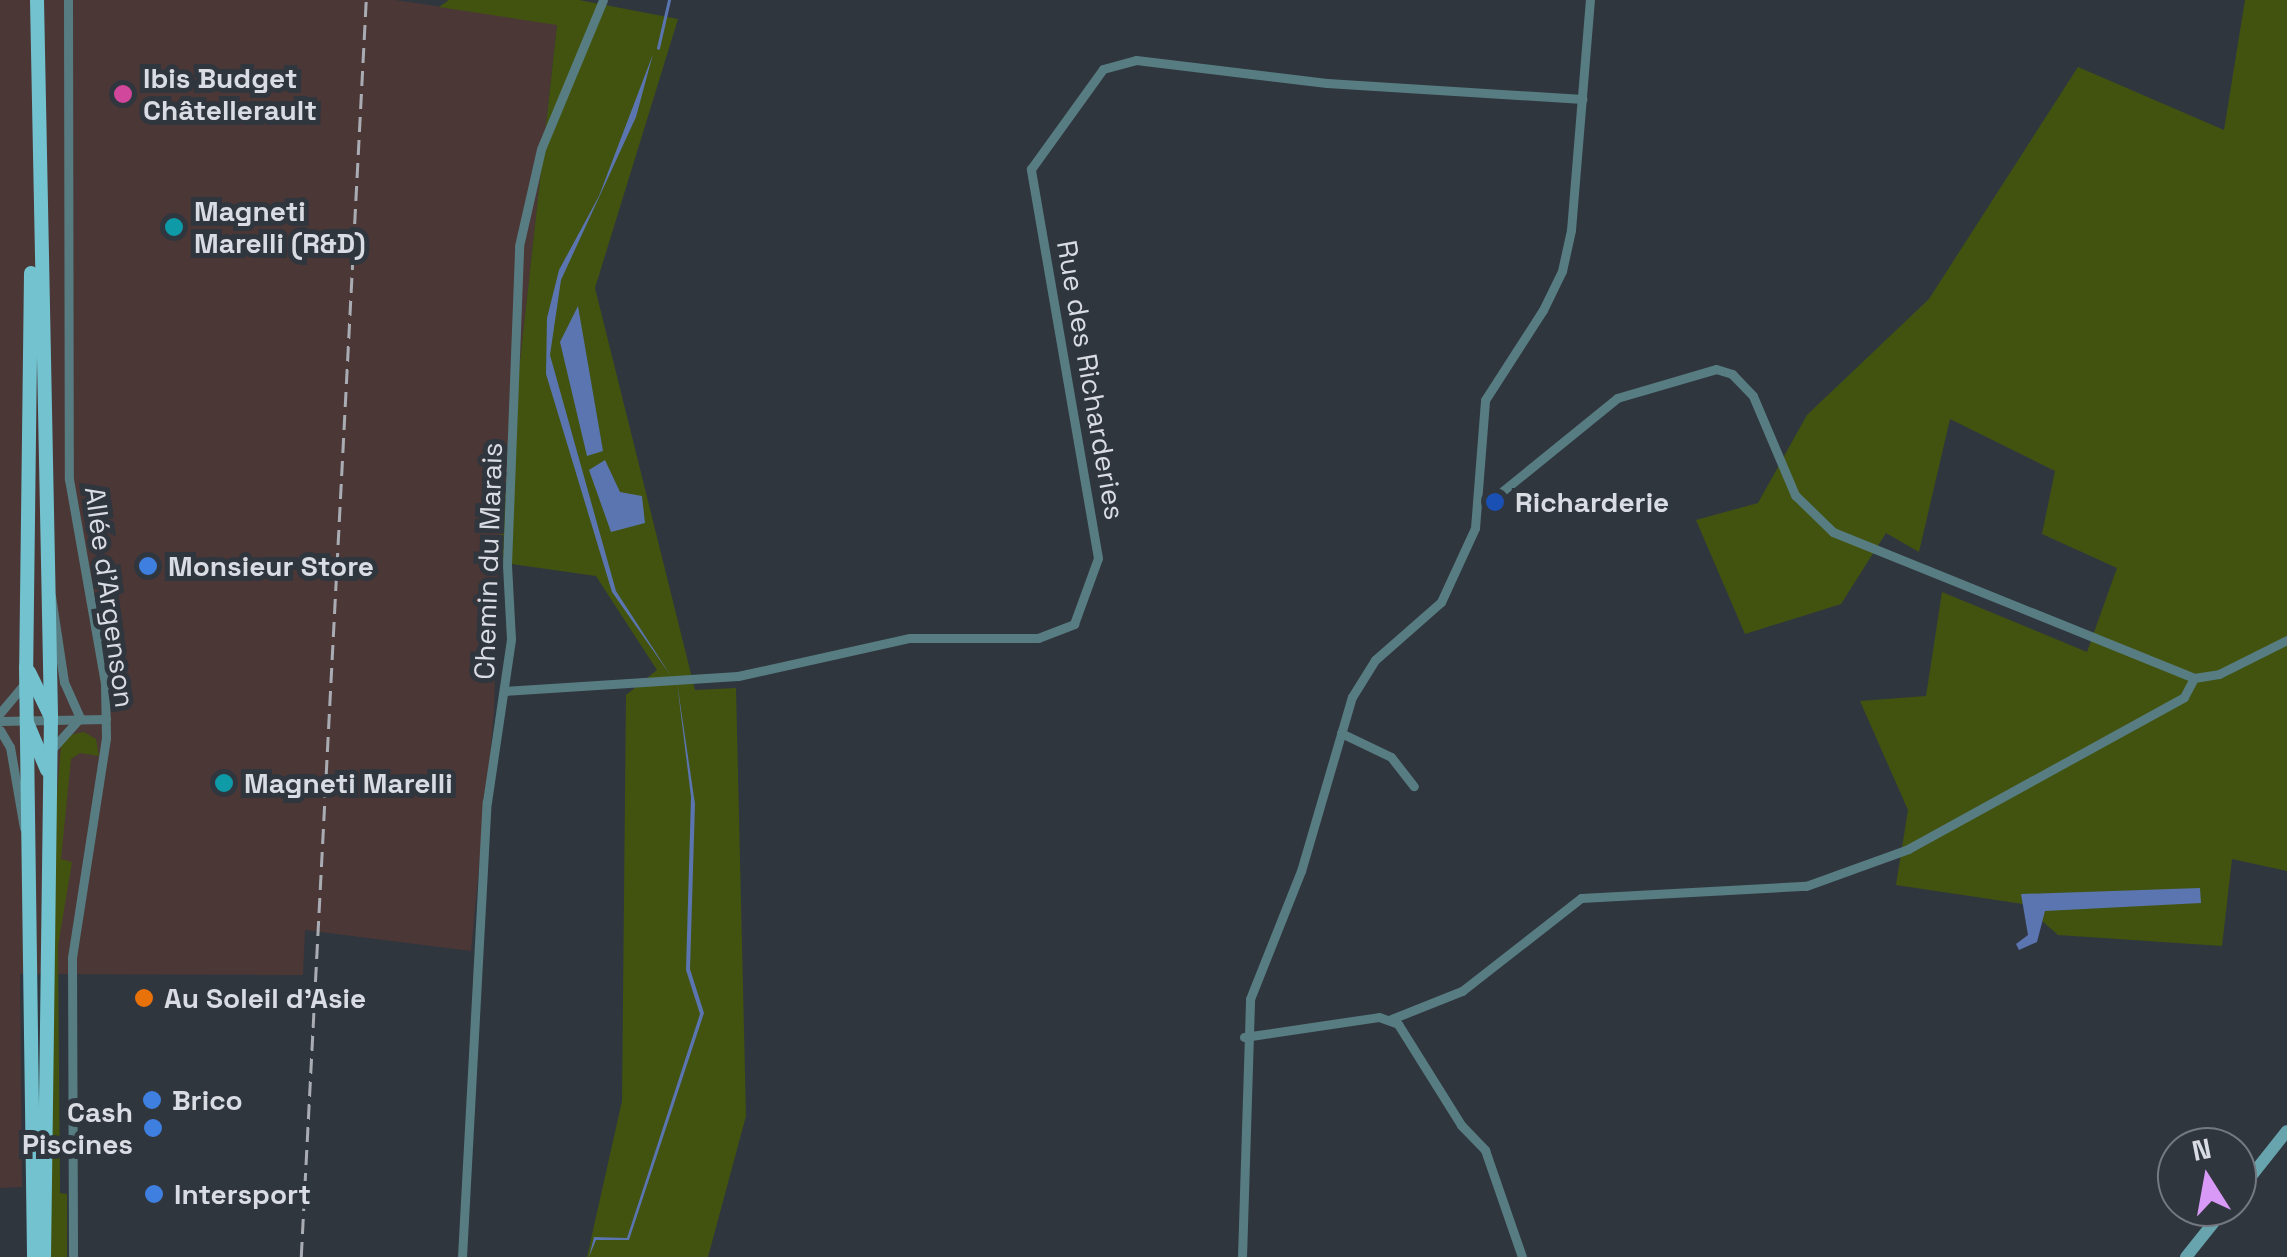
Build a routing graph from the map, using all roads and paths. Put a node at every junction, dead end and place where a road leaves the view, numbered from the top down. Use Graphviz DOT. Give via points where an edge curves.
graph roads {
  1 [pos="30,0"];
  2 [pos="38,0"];
  3 [pos="68,0"];
  4 [pos="603,0"];
  5 [pos="1590,0"];
  6 [pos="1582,99"];
  7 [pos="1480,502"];
  8 [pos="49,592"];
  9 [pos="2287,640"];
  10 [pos="26,674"];
  11 [pos="2194,678"];
  12 [pos="505,691"];
  13 [pos="0,713"];
  14 [pos="50,716"];
  15 [pos="80,718"];
  16 [pos="106,720"];
  17 [pos="0,721"];
  18 [pos="26,722"];
  19 [pos="0,730"];
  20 [pos="1341,734"];
  21 [pos="50,751"];
  22 [pos="50,774"];
  23 [pos="1414,786"];
  24 [pos="26,834"];
  25 [pos="1390,1020"];
  26 [pos="1244,1036"];
  27 [pos="2287,1131"];
  28 [pos="2257,1169"];
  29 [pos="2210,1227"];
  30 [pos="34,1257"];
  31 [pos="44,1257"];
  32 [pos="73,1257"];
  33 [pos="462,1257"];
  34 [pos="1242,1257"];
  35 [pos="1522,1257"];
  36 [pos="2186,1257"];
  1 -- 10 [label="main road"];
  2 -- 8 [label="main road"];
  3 -- 16 [label="street, Allée d’Argenson" via="70,479"];
  4 -- 12 [label="street, Chemin du Marais" via="541,148 519,246"];
  5 -- 6 [label="street"];
  6 -- 7 [label="street" via="1562,270 1485,400"];
  6 -- 12 [label="street, Rue des Richarderies" via="1327,83 1136,60 1103,69 1032,169 1098,558 1074,624 1038,638 910,638 738,676"];
  7 -- 11 [label="street" via="1499,494 1616,398 1716,369 1732,374 1754,396 1795,495 1833,532"];
  7 -- 20 [label="street" via="1442,602 1375,660 1352,696"];
  8 -- 14 [label="main road"];
  8 -- 15 [label="street" via="57,606 64,682"];
  9 -- 11 [label="street" via="2219,674"];
  10 -- 13 [label="street"];
  10 -- 14 [label="main road"];
  10 -- 18 [label="main road"];
  11 -- 25 [label="street" via="2184,697 1908,849 1806,886 1581,898 1462,991"];
  12 -- 33 [label="street, Chemin du Marais" via="487,802"];
  14 -- 15 [label="street"];
  14 -- 18 [label="street"];
  14 -- 21 [label="main road"];
  15 -- 16 [label="street"];
  15 -- 21 [label="street"];
  16 -- 32 [label="street, Allée d’Argenson" via="72,958"];
  17 -- 18 [label="street"];
  18 -- 22 [label="main road"];
  18 -- 24 [label="main road"];
  19 -- 24 [label="street" via="10,747"];
  20 -- 23 [label="street" via="1391,757"];
  20 -- 26 [label="street" via="1301,871 1257,973"];
  21 -- 22 [label="main road"];
  22 -- 31 [label="main road"];
  24 -- 30 [label="main road"];
  25 -- 26 [label="street"];
  25 -- 35 [label="street" via="1461,1126 1485,1150"];
  26 -- 34 [label="street"];
  27 -- 28 [label="street"];
  29 -- 36 [label="street"];
}
